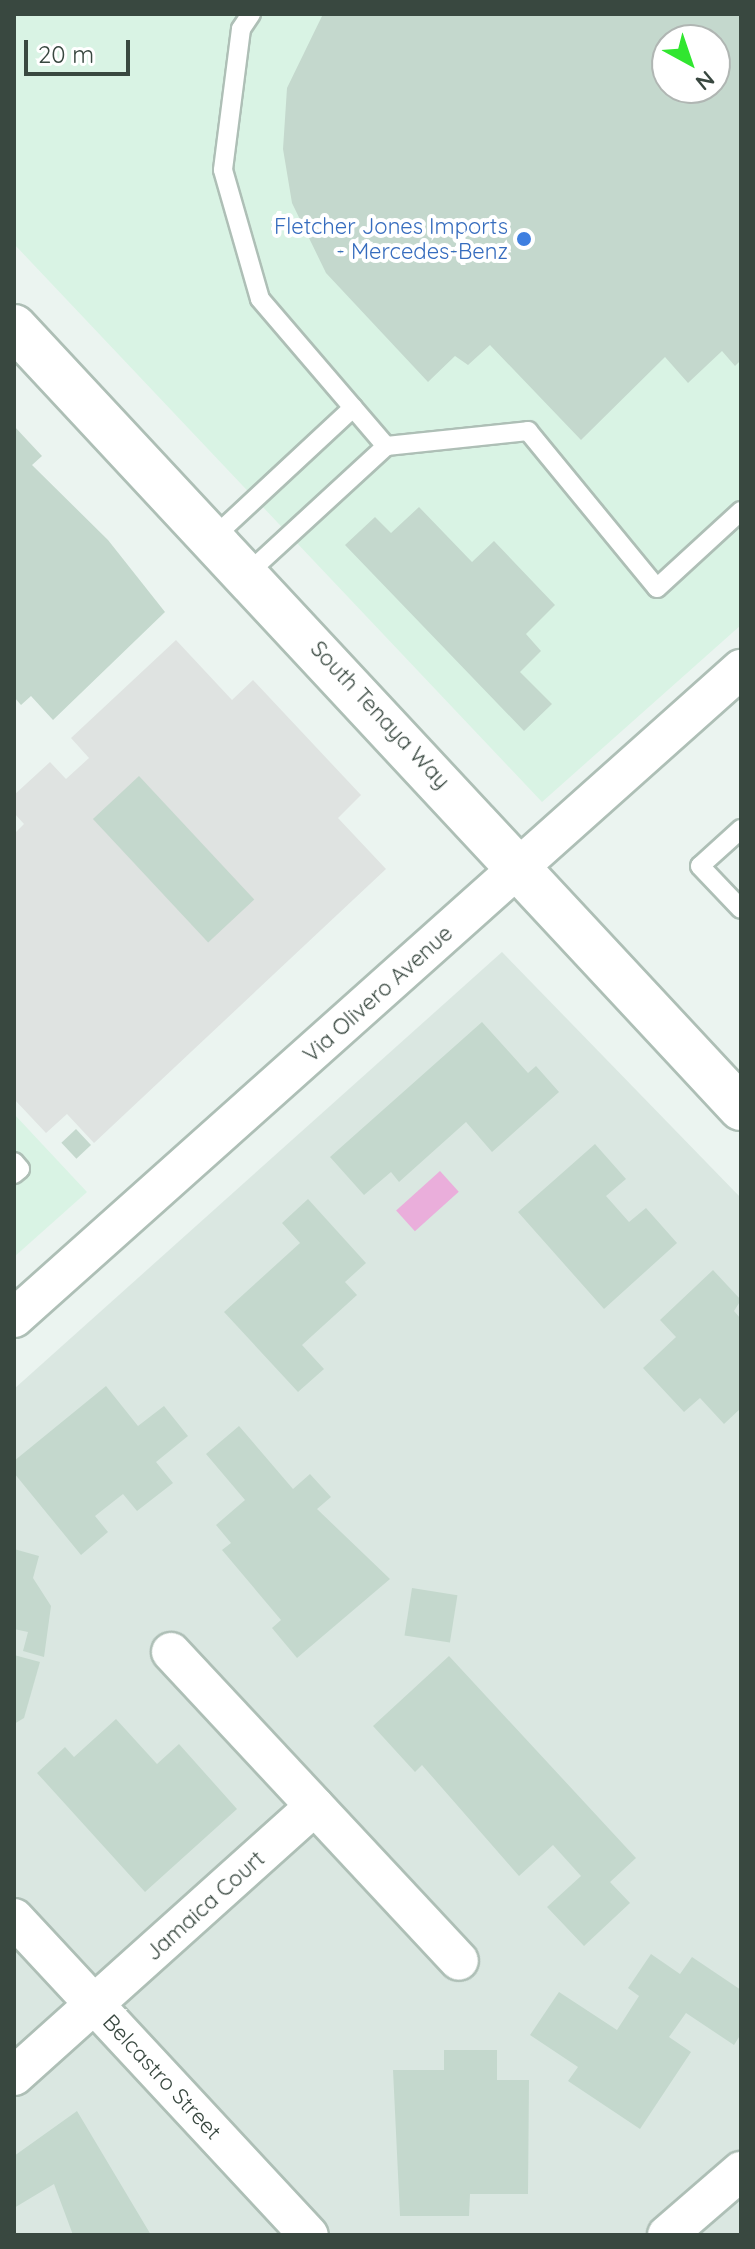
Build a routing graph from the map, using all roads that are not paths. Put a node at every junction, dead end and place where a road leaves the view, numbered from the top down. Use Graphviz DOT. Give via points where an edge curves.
graph roads {
  1 [pos="251,14"];
  2 [pos="14,327"];
  3 [pos="353,408"];
  4 [pos="386,446"];
  5 [pos="741,511"];
  6 [pos="214,537"];
  7 [pos="247,574"];
  8 [pos="741,669"];
  9 [pos="741,829"];
  10 [pos="522,865"];
  11 [pos="741,909"];
  12 [pos="741,1108"];
  13 [pos="14,1162"];
  14 [pos="14,1174"];
  15 [pos="14,1318"];
  16 [pos="171,1652"];
  17 [pos="315,1806"];
  18 [pos="14,1918"];
  19 [pos="459,1961"];
  20 [pos="95,2006"];
  21 [pos="14,2076"];
  22 [pos="741,2171"];
  23 [pos="309,2235"];
  24 [pos="667,2235"];
  1 -- 3 [label="lane" via="241,29 223,170 260,299"];
  2 -- 6 [label="street, South Tenaya Way"];
  3 -- 4 [label="lane"];
  3 -- 6 [label="lane"];
  4 -- 5 [label="lane" via="528,431 657,588"];
  4 -- 7 [label="lane"];
  6 -- 7 [label="street, South Tenaya Way"];
  7 -- 10 [label="street, South Tenaya Way"];
  8 -- 10 [label="street, Via Olivero Avenue"];
  9 -- 11 [label="lane" via="700,866"];
  10 -- 12 [label="street, South Tenaya Way"];
  10 -- 15 [label="street, Via Olivero Avenue"];
  13 -- 14 [label="lane" via="20,1169"];
  16 -- 17 [label="street"];
  17 -- 19 [label="street"];
  17 -- 20 [label="street, Jamaica Court"];
  18 -- 20 [label="street, Belcastro Street"];
  20 -- 21 [label="street, Jamaica Court"];
  20 -- 23 [label="street, Belcastro Street"];
  22 -- 24 [label="street"];
}
